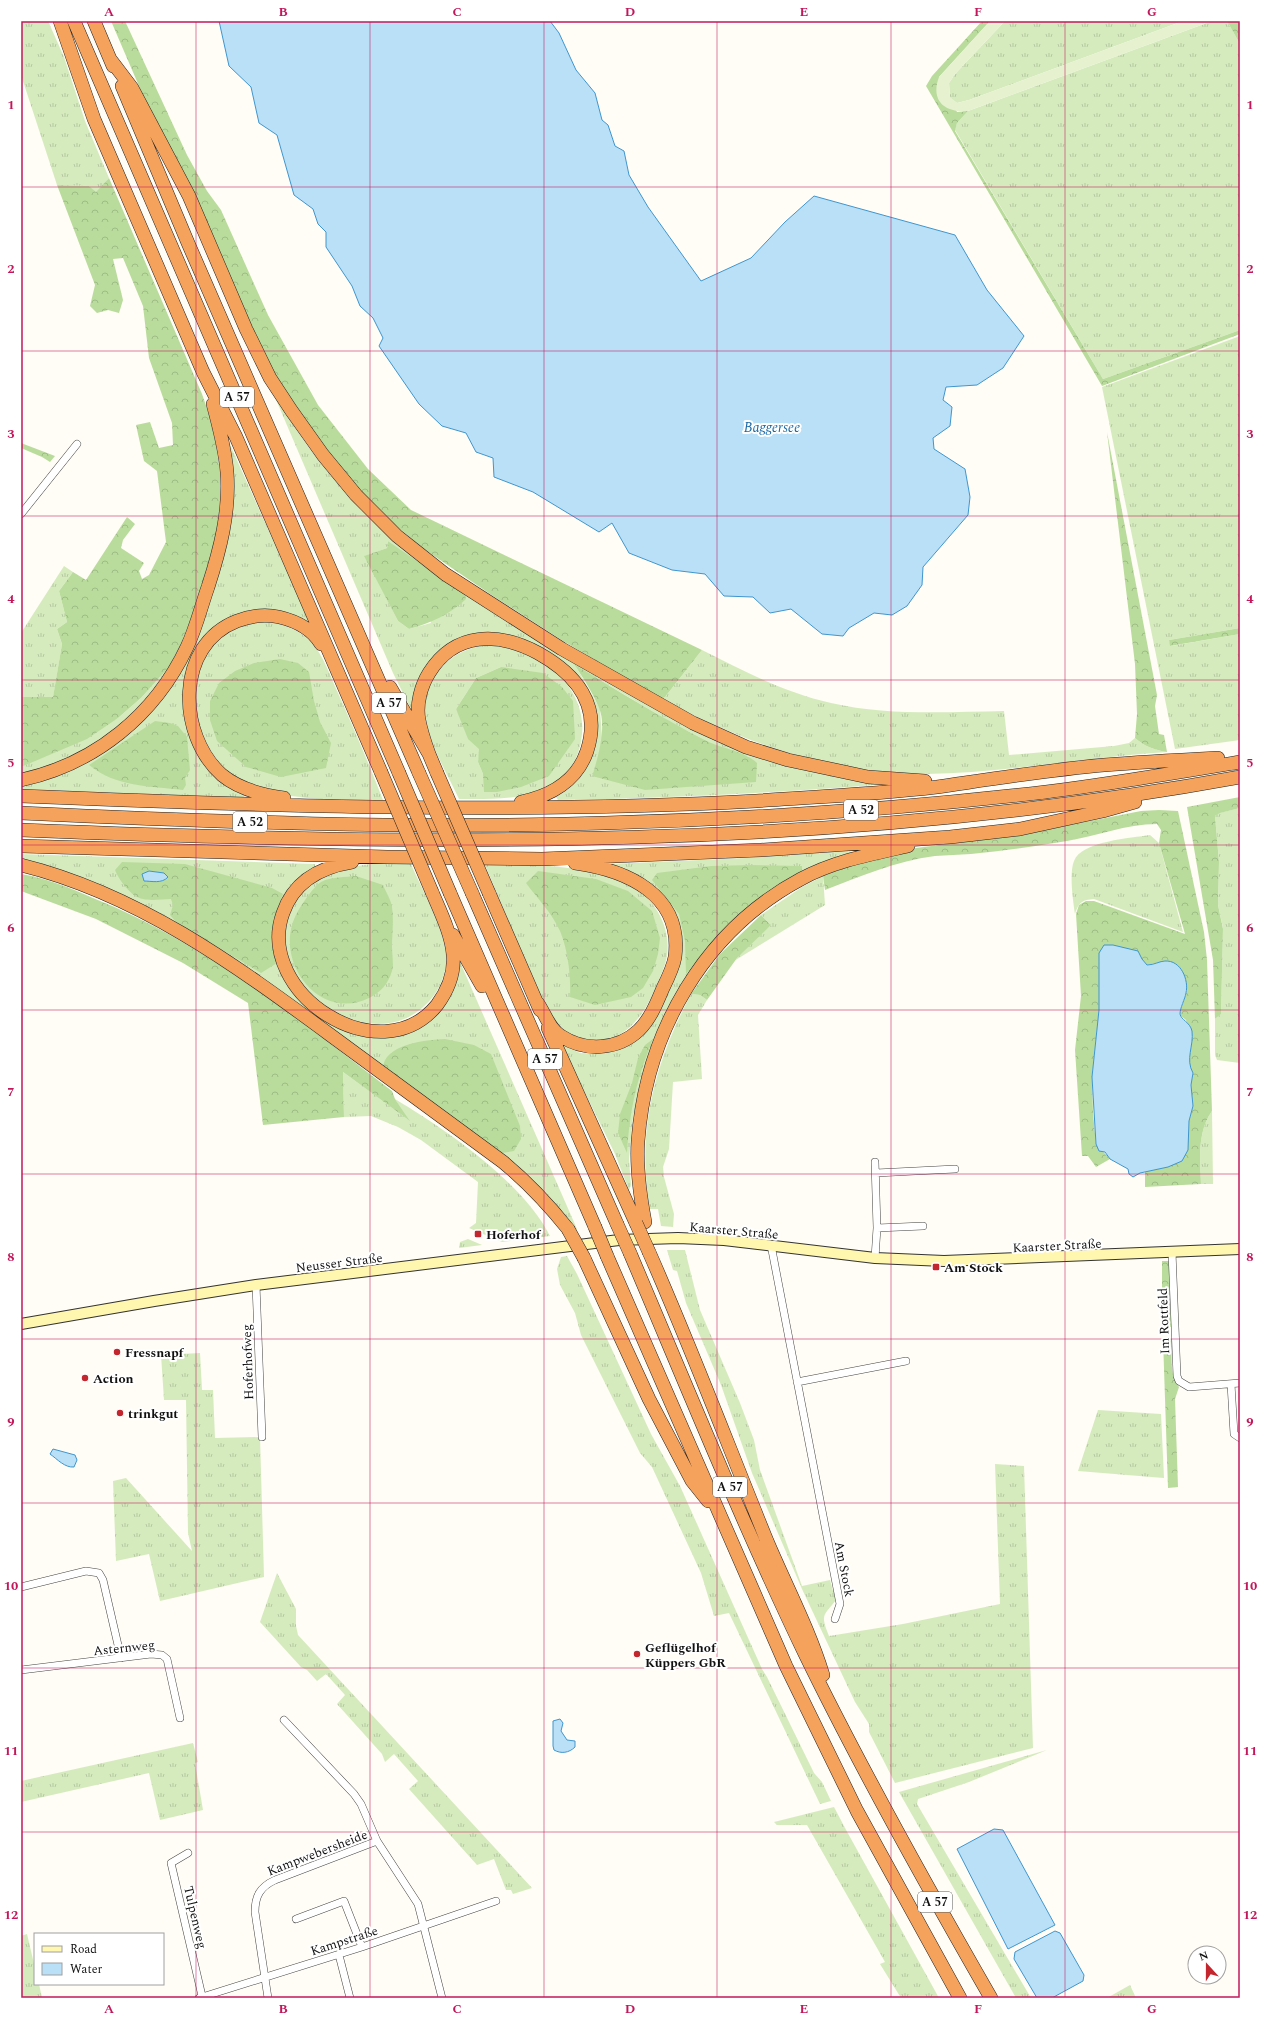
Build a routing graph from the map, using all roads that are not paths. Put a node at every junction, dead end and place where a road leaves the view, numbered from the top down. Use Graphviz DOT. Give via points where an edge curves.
graph roads {
  1 [pos="60,21"];
  2 [pos="74,21"];
  3 [pos="94,21"];
  4 [pos="110,59"];
  5 [pos="203,372"];
  6 [pos="77,444"];
  7 [pos="21,514"];
  8 [pos="359,633"];
  9 [pos="340,677"];
  10 [pos="429,754"];
  11 [pos="1240,757"];
  12 [pos="1240,762"];
  13 [pos="1240,777"];
  14 [pos="21,780"];
  15 [pos="977,780"];
  16 [pos="1185,787"];
  17 [pos="21,796"];
  18 [pos="323,805"];
  19 [pos="496,807"];
  20 [pos="21,813"];
  21 [pos="21,830"];
  22 [pos="950,837"];
  23 [pos="21,846"];
  24 [pos="387,857"];
  25 [pos="542,859"];
  26 [pos="21,865"];
  27 [pos="440,911"];
  28 [pos="536,1002"];
  29 [pos="515,1043"];
  30 [pos="875,1162"];
  31 [pos="955,1169"];
  32 [pos="876,1173"];
  33 [pos="641,1222"];
  34 [pos="923,1226"];
  35 [pos="877,1228"];
  36 [pos="663,1238"];
  37 [pos="771,1245"];
  38 [pos="1240,1249"];
  39 [pos="1172,1252"];
  40 [pos="875,1258"];
  41 [pos="256,1286"];
  42 [pos="21,1324"];
  43 [pos="906,1361"];
  44 [pos="797,1382"];
  45 [pos="1240,1383"];
  46 [pos="1231,1384"];
  47 [pos="262,1437"];
  48 [pos="1240,1438"];
  49 [pos="718,1512"];
  50 [pos="21,1587"];
  51 [pos="836,1619"];
  52 [pos="121,1658"];
  53 [pos="21,1670"];
  54 [pos="836,1717"];
  55 [pos="180,1718"];
  56 [pos="284,1720"];
  57 [pos="377,1841"];
  58 [pos="188,1853"];
  59 [pos="496,1901"];
  60 [pos="296,1919"];
  61 [pos="425,1926"];
  62 [pos="362,1947"];
  63 [pos="339,1955"];
  64 [pos="264,1977"];
  65 [pos="201,1997"];
  66 [pos="268,1998"];
  67 [pos="350,1998"];
  68 [pos="442,1998"];
  69 [pos="960,1998"];
  70 [pos="991,1998"];
  1 -- 5 [label="highway" via="94,120"];
  2 -- 29 [label="highway, A 57, bridge"];
  3 -- 4 [label="highway, A 57"];
  4 -- 8 [label="highway, A 57"];
  4 -- 15 [label="highway" via="132,88 189,196 246,329 270,378 323,455 356,495 397,536 445,574 562,649 693,723 746,747 788,760 868,777"];
  5 -- 9 [label="highway" via="236,437"];
  5 -- 14 [label="highway" via="223,444 227,473 227,505 218,557 187,646 161,690 122,732 81,760"];
  6 -- 7 [label="street"];
  8 -- 10 [label="highway"];
  8 -- 54 [label="highway, A 57, bridge" via="737,1504"];
  9 -- 18 [label="highway" via="310,632 288,619 258,616 228,624 216,633 198,655 191,678 191,718 195,734 200,747 222,775 250,790"];
  9 -- 27 [label="highway, bridge"];
  10 -- 19 [label="highway" via="418,719 421,691 426,677 435,665 452,650 481,639 508,640 562,667 579,686 589,710 591,736 584,759 569,780 552,793"];
  10 -- 28 [label="highway, bridge"];
  11 -- 15 [label="highway" via="1103,765"];
  12 -- 20 [label="highway, A 52" via="1039,792 906,806 749,817 478,825 197,821"];
  13 -- 16 [label="highway, A 52"];
  15 -- 19 [label="highway" via="937,787 755,801"];
  16 -- 21 [label="highway, A 52" via="1046,808 911,822 760,833 608,839 376,840"];
  16 -- 22 [label="highway" via="1051,823"];
  17 -- 18 [label="highway"];
  18 -- 19 [label="highway"];
  22 -- 25 [label="highway" via="761,850"];
  22 -- 33 [label="highway" via="869,855 802,878 754,910 723,940 695,974 666,1024 648,1079 638,1142"];
  23 -- 24 [label="highway"];
  24 -- 25 [label="highway"];
  24 -- 27 [label="highway" via="346,863 316,872 294,890 286,904 278,932 279,948 284,965 304,996 332,1019 362,1030 389,1031 419,1020 442,999 454,969 450,941"];
  25 -- 28 [label="highway" via="603,868 639,882 652,893 671,920 675,957 671,972 648,1019 628,1038 615,1044 600,1047 571,1042 559,1035 551,1026"];
  26 -- 49 [label="highway, bridge" via="122,901 219,955 503,1162 532,1188 568,1229 688,1475"];
  27 -- 29 [label="highway"];
  28 -- 33 [label="highway"];
  29 -- 49 [label="highway, A 57, bridge"];
  30 -- 32 [label="street"];
  31 -- 32 [label="street"];
  32 -- 35 [label="street"];
  33 -- 54 [label="highway" via="768,1543 814,1644"];
  34 -- 35 [label="street"];
  35 -- 40 [label="street"];
  36 -- 37 [label="main road, Kaarster Straße"];
  36 -- 41 [label="main road, Neusser Straße" via="560,1246"];
  37 -- 40 [label="main road, Kaarster Straße"];
  37 -- 44 [label="street, Am Stock"];
  38 -- 39 [label="main road, Kaarster Straße"];
  39 -- 40 [label="main road, Kaarster Straße" via="986,1261"];
  39 -- 46 [label="street, Im Rottfeld" via="1179,1381 1185,1386"];
  41 -- 42 [label="main road, Neusser Straße"];
  41 -- 47 [label="street, Hoferhofweg"];
  43 -- 44 [label="street"];
  44 -- 51 [label="street, Am Stock" via="840,1604"];
  45 -- 46 [label="street"];
  46 -- 48 [label="street" via="1234,1434"];
  49 -- 69 [label="highway, A 57" via="786,1666 846,1789"];
  50 -- 52 [label="street" via="86,1571 99,1573 103,1580"];
  52 -- 53 [label="street, Asternweg"];
  52 -- 55 [label="street, Asternweg" via="157,1654 167,1659"];
  54 -- 70 [label="highway, A 57" via="881,1804"];
  56 -- 57 [label="street, Kampwebersheide" via="354,1794"];
  57 -- 61 [label="street, Kampwebersheide" via="414,1894"];
  57 -- 64 [label="street, Kampwebersheide" via="264,1885 255,1902"];
  58 -- 65 [label="street, Tulpenweg" via="171,1863"];
  59 -- 61 [label="street, Kampstraße"];
  60 -- 62 [label="street" via="344,1901"];
  61 -- 62 [label="street, Kampstraße"];
  61 -- 68 [label="street, Kampwebersheide"];
  62 -- 63 [label="street, Kampstraße"];
  63 -- 64 [label="street, Kampstraße"];
  63 -- 67 [label="street"];
  64 -- 65 [label="street, Kampstraße"];
  64 -- 66 [label="street, Kampwebersheide"];
}
